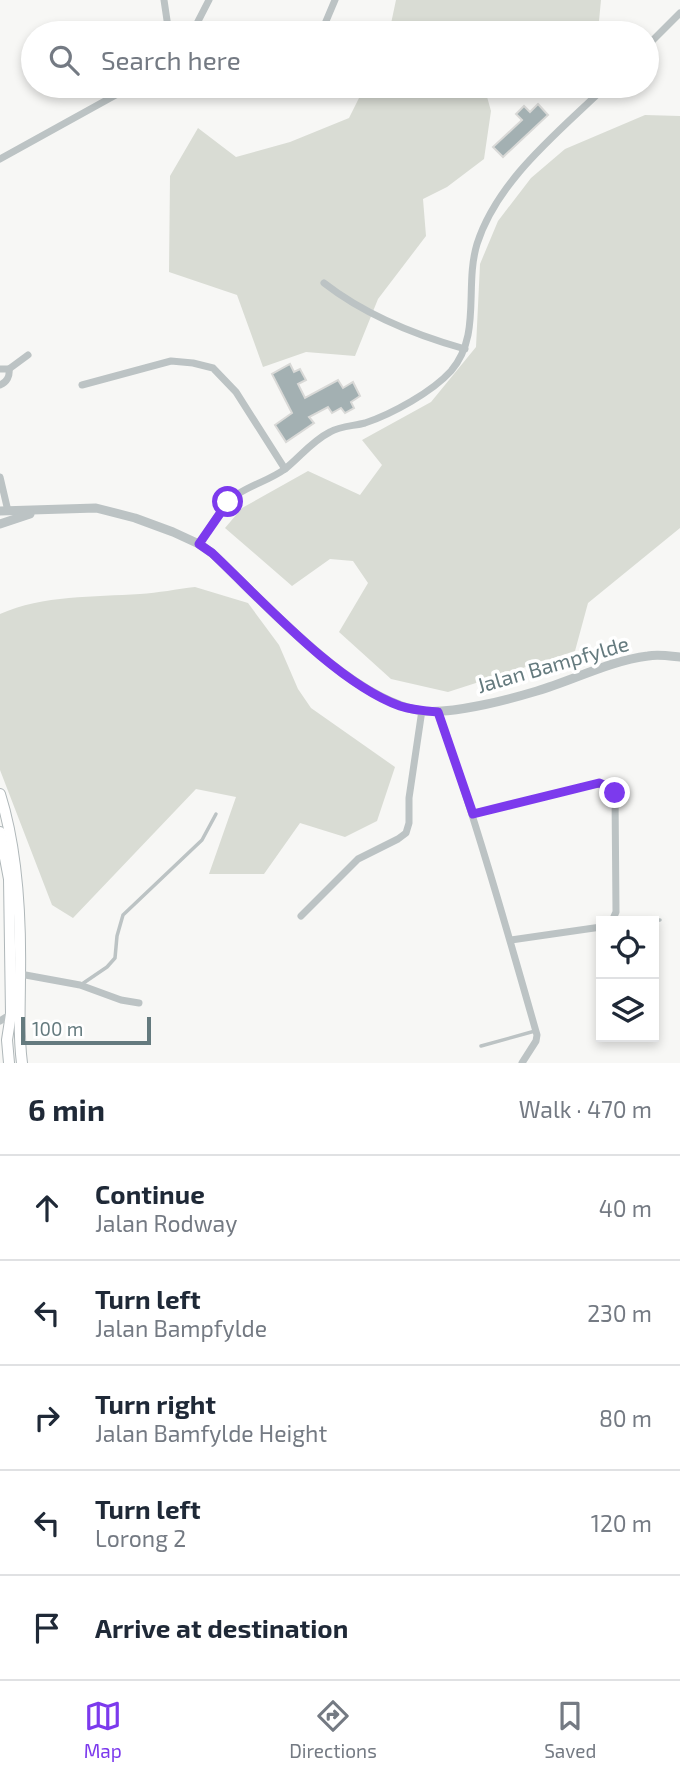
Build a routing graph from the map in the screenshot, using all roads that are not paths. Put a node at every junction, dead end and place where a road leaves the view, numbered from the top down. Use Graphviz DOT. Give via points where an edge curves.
graph roads {
  1 [pos="164,0"];
  2 [pos="209,0"];
  3 [pos="335,0"];
  4 [pos="680,13"];
  5 [pos="167,21"];
  6 [pos="198,21"];
  7 [pos="326,21"];
  8 [pos="659,34"];
  9 [pos="110,98"];
  10 [pos="594,98"];
  11 [pos="0,159"];
  12 [pos="324,283"];
  13 [pos="465,349"];
  14 [pos="29,355"];
  15 [pos="0,369"];
  16 [pos="9,369"];
  17 [pos="0,385"];
  18 [pos="82,385"];
  19 [pos="285,469"];
  20 [pos="0,477"];
  21 [pos="4,511"];
  22 [pos="38,511"];
  23 [pos="0,524"];
  24 [pos="199,544"];
  25 [pos="680,657"];
  26 [pos="422,710"];
  27 [pos="438,712"];
  28 [pos="0,794"];
  29 [pos="216,814"];
  30 [pos="473,814"];
  31 [pos="0,832"];
  32 [pos="301,916"];
  33 [pos="614,916"];
  34 [pos="596,928"];
  35 [pos="511,940"];
  36 [pos="20,974"];
  37 [pos="80,985"];
  38 [pos="139,1003"];
  39 [pos="11,1014"];
  40 [pos="0,1021"];
  41 [pos="535,1031"];
  42 [pos="481,1046"];
  43 [pos="9,1063"];
  44 [pos="22,1063"];
  45 [pos="522,1063"];
  1 -- 5 [label="street"];
  2 -- 6 [label="street"];
  3 -- 7 [label="street"];
  4 -- 8 [label="street"];
  9 -- 11 [label="street"];
  10 -- 13 [label="street" via="523,167 496,203 477,246"];
  12 -- 13 [label="street" via="372,313"];
  13 -- 19 [label="street" via="449,373 424,393 384,416 332,430"];
  14 -- 16 [label="street"];
  15 -- 16 [label="street"];
  16 -- 17 [label="street"];
  18 -- 19 [label="street" via="170,361 213,368 236,392"];
  19 -- 24 [label="street" via="237,494"];
  20 -- 21 [label="street"];
  21 -- 22 [label="street, Jalan Bampfylde"];
  22 -- 23 [label="street, Jalan Bampfylde"];
  22 -- 24 [label="street, Jalan Bampfylde" via="96,508"];
  24 -- 26 [label="street, Jalan Bampfylde" via="358,683 402,707"];
  25 -- 27 [label="street, Jalan Bampfylde" via="651,655 536,691"];
  26 -- 27 [label="street, Jalan Bampfylde"];
  26 -- 32 [label="street" via="406,833 358,859"];
  27 -- 30 [label="street"];
  28 -- 36 [label="main road" via="15,856"];
  29 -- 37 [label="lane" via="202,840 123,915 115,958"];
  30 -- 33 [label="street" via="599,783 611,788 615,793"];
  30 -- 35 [label="street"];
  31 -- 39 [label="main road" via="9,879"];
  34 -- 35 [label="street"];
  35 -- 41 [label="street"];
  36 -- 37 [label="street"];
  36 -- 44 [label="main road"];
  37 -- 38 [label="street"];
  39 -- 40 [label="street"];
  39 -- 43 [label="main road"];
  41 -- 42 [label="lane"];
  41 -- 45 [label="street" via="536,1041"];
}
